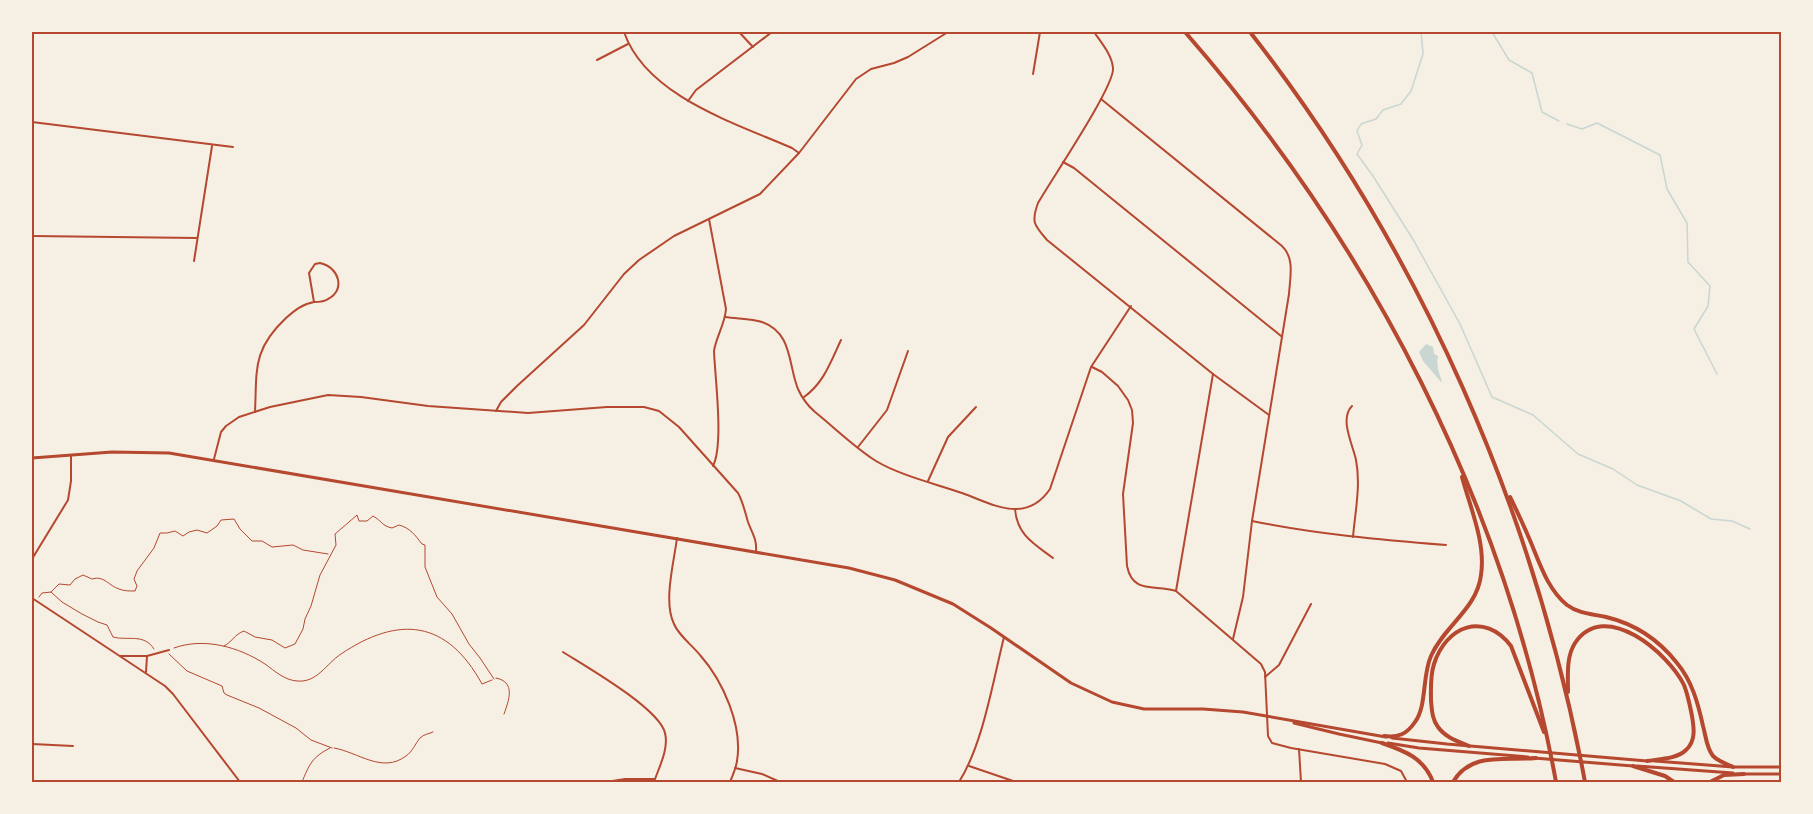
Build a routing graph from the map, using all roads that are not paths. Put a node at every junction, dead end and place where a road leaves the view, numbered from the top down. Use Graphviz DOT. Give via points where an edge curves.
graph roads {
  1 [pos="624,32"];
  2 [pos="739,32"];
  3 [pos="772,32"];
  4 [pos="947,32"];
  5 [pos="1040,32"];
  6 [pos="1094,32"];
  7 [pos="1185,32"];
  8 [pos="1250,32"];
  9 [pos="628,44"];
  10 [pos="753,47"];
  11 [pos="597,60"];
  12 [pos="1033,74"];
  13 [pos="1101,99"];
  14 [pos="688,102"];
  15 [pos="32,122"];
  16 [pos="212,146"];
  17 [pos="233,147"];
  18 [pos="800,153"];
  19 [pos="1063,162"];
  20 [pos="709,219"];
  21 [pos="32,236"];
  22 [pos="197,238"];
  23 [pos="194,261"];
  24 [pos="314,302"];
  25 [pos="1131,306"];
  26 [pos="725,317"];
  27 [pos="1281,337"];
  28 [pos="841,340"];
  29 [pos="908,351"];
  30 [pos="1092,367"];
  31 [pos="1213,374"];
  32 [pos="803,397"];
  33 [pos="1352,406"];
  34 [pos="976,407"];
  35 [pos="496,411"];
  36 [pos="255,412"];
  37 [pos="1270,416"];
  38 [pos="858,447"];
  39 [pos="71,455"];
  40 [pos="32,458"];
  41 [pos="214,459"];
  42 [pos="1458,461"];
  43 [pos="713,466"];
  44 [pos="1498,469"];
  45 [pos="928,481"];
  46 [pos="1015,509"];
  47 [pos="1252,521"];
  48 [pos="1353,537"];
  49 [pos="677,538"];
  50 [pos="1446,545"];
  51 [pos="756,551"];
  52 [pos="1053,558"];
  53 [pos="32,559"];
  54 [pos="1176,591"];
  55 [pos="32,598"];
  56 [pos="1311,604"];
  57 [pos="1004,637"];
  58 [pos="1233,639"];
  59 [pos="167,650"];
  60 [pos="563,652"];
  61 [pos="120,656"];
  62 [pos="147,656"];
  63 [pos="146,672"];
  64 [pos="1265,677"];
  65 [pos="1568,699"];
  66 [pos="1267,717"];
  67 [pos="1287,720"];
  68 [pos="1384,736"];
  69 [pos="1382,743"];
  70 [pos="32,744"];
  71 [pos="1549,745"];
  72 [pos="73,746"];
  73 [pos="1469,746"];
  74 [pos="1299,749"];
  75 [pos="1516,758"];
  76 [pos="1536,758"];
  77 [pos="1647,761"];
  78 [pos="969,766"];
  79 [pos="1633,766"];
  80 [pos="1733,767"];
  81 [pos="1782,767"];
  82 [pos="735,768"];
  83 [pos="1744,774"];
  84 [pos="1782,774"];
  85 [pos="654,781"];
  86 [pos="240,783"];
  87 [pos="606,783"];
  88 [pos="730,783"];
  89 [pos="780,783"];
  90 [pos="959,783"];
  91 [pos="1016,783"];
  92 [pos="1301,783"];
  93 [pos="1407,783"];
  94 [pos="1433,783"];
  95 [pos="1453,783"];
  96 [pos="1556,783"];
  97 [pos="1586,783"];
  98 [pos="1674,783"];
  99 [pos="1710,783"];
  1 -- 9 [label="street"];
  2 -- 10 [label="street"];
  3 -- 10 [label="street"];
  4 -- 18 [label="street" via="905,59 864,72"];
  5 -- 12 [label="street"];
  6 -- 13 [label="street" via="1111,58 1113,69"];
  7 -- 42 [label="highway" via="1261,123 1330,222 1402,343"];
  8 -- 44 [label="highway" via="1311,115 1380,224 1449,357"];
  9 -- 11 [label="street"];
  9 -- 14 [label="street" via="643,64"];
  10 -- 14 [label="street" via="696,90"];
  13 -- 19 [label="street"];
  13 -- 27 [label="street" via="1288,251 1290,273"];
  14 -- 18 [label="street"];
  15 -- 16 [label="street"];
  16 -- 17 [label="street"];
  16 -- 22 [label="street"];
  18 -- 20 [label="street" via="758,196"];
  19 -- 25 [label="street" via="1038,203 1035,225 1047,240"];
  19 -- 27 [label="street"];
  20 -- 26 [label="street"];
  20 -- 35 [label="street" via="655,247 632,266 584,326 517,386"];
  21 -- 22 [label="street"];
  22 -- 23 [label="street"];
  24 -- 24 [label="street" via="327,300 336,291 337,276 327,265 315,264 309,273"];
  24 -- 36 [label="street" via="294,311 261,349"];
  25 -- 30 [label="street"];
  25 -- 31 [label="street"];
  26 -- 32 [label="street" via="762,322 778,332 787,345"];
  26 -- 43 [label="street" via="714,351 718,432"];
  27 -- 37 [label="street"];
  28 -- 32 [label="street" via="821,381"];
  29 -- 38 [label="street" via="887,410"];
  30 -- 46 [label="street" via="1050,489 1035,504"];
  30 -- 54 [label="street" via="1118,386 1132,410 1123,494 1129,573 1140,586"];
  31 -- 37 [label="street"];
  31 -- 54 [label="street"];
  32 -- 38 [label="street" via="810,408"];
  33 -- 48 [label="street" via="1347,418 1358,478"];
  34 -- 45 [label="street" via="948,437"];
  35 -- 36 [label="street" via="328,395"];
  35 -- 43 [label="street" via="652,408 679,427"];
  36 -- 41 [label="street" via="224,428"];
  37 -- 47 [label="street"];
  38 -- 45 [label="street" via="881,463"];
  39 -- 40 [label="main road"];
  39 -- 41 [label="main road" via="159,452"];
  39 -- 53 [label="street" via="68,500"];
  41 -- 49 [label="main road"];
  42 -- 68 [label="highway" via="1481,551 1480,583 1470,604 1431,656 1416,721 1400,736"];
  42 -- 71 [label="highway" via="1509,598"];
  43 -- 51 [label="street" via="742,500 757,542"];
  44 -- 65 [label="highway" via="1534,572"];
  44 -- 80 [label="highway" via="1552,589 1572,608 1636,627 1669,653 1694,692 1711,752"];
  45 -- 46 [label="street"];
  46 -- 52 [label="street" via="1024,536"];
  47 -- 48 [label="street"];
  47 -- 58 [label="street" via="1243,597"];
  48 -- 50 [label="street"];
  49 -- 51 [label="main road"];
  49 -- 82 [label="street" via="669,599 672,620 722,687 735,726"];
  51 -- 57 [label="main road" via="891,578 953,604"];
  54 -- 58 [label="street"];
  55 -- 61 [label="street"];
  56 -- 64 [label="street" via="1279,665"];
  57 -- 66 [label="main road" via="1071,683 1113,702 1144,709 1225,710"];
  57 -- 78 [label="street"];
  58 -- 64 [label="street" via="1260,663"];
  59 -- 62 [label="street"];
  60 -- 85 [label="street" via="618,687 663,727 666,747"];
  61 -- 62 [label="street"];
  61 -- 63 [label="street"];
  62 -- 63 [label="street"];
  63 -- 86 [label="street" via="173,694"];
  64 -- 66 [label="street"];
  65 -- 77 [label="highway" via="1570,654 1585,633 1599,627 1615,627 1649,644 1684,684 1694,734 1682,753"];
  65 -- 97 [label="highway"];
  66 -- 67 [label="main road"];
  66 -- 74 [label="street" via="1272,743"];
  67 -- 68 [label="main road"];
  67 -- 69 [label="main road"];
  68 -- 73 [label="main road"];
  69 -- 75 [label="main road"];
  69 -- 94 [label="highway" via="1416,757"];
  70 -- 72 [label="street"];
  71 -- 73 [label="highway" via="1510,646 1496,632 1474,626 1457,631 1445,643 1434,663 1431,682 1436,724 1445,735"];
  71 -- 96 [label="highway"];
  73 -- 77 [label="main road"];
  74 -- 92 [label="street"];
  74 -- 93 [label="street" via="1390,765 1401,771"];
  75 -- 76 [label="highway"];
  75 -- 95 [label="highway" via="1473,763"];
  76 -- 79 [label="main road"];
  77 -- 80 [label="main road"];
  78 -- 90 [label="street"];
  78 -- 91 [label="street"];
  79 -- 83 [label="main road"];
  79 -- 98 [label="highway" via="1665,776"];
  80 -- 81 [label="main road"];
  82 -- 88 [label="street"];
  82 -- 89 [label="street"];
  83 -- 84 [label="main road"];
  83 -- 99 [label="highway" via="1724,775"];
  85 -- 87 [label="street" via="625,779"];
}
